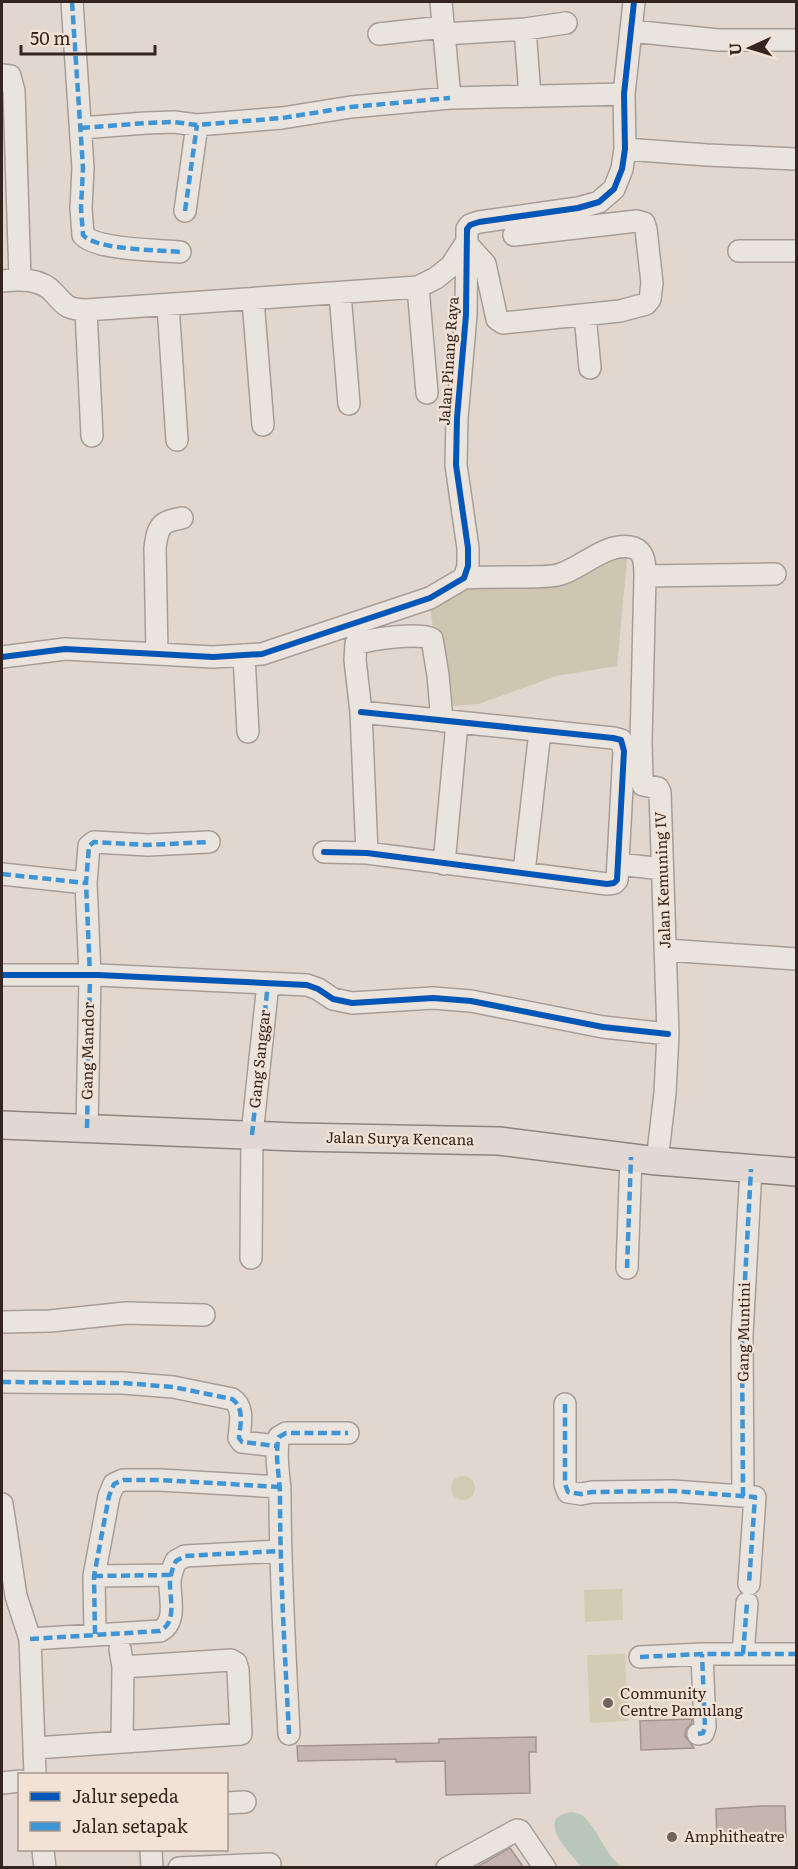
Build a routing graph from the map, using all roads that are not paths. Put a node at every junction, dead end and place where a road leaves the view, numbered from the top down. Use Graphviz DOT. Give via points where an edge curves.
graph roads {
  1 [pos="72,2"];
  2 [pos="441,2"];
  3 [pos="634,2"];
  4 [pos="566,23"];
  5 [pos="525,29"];
  6 [pos="443,31"];
  7 [pos="631,31"];
  8 [pos="379,34"];
  9 [pos="796,40"];
  10 [pos="2,75"];
  11 [pos="624,94"];
  12 [pos="530,96"];
  13 [pos="450,98"];
  14 [pos="197,125"];
  15 [pos="81,128"];
  16 [pos="625,149"];
  17 [pos="796,159"];
  18 [pos="185,211"];
  19 [pos="514,235"];
  20 [pos="466,243"];
  21 [pos="739,251"];
  22 [pos="796,251"];
  23 [pos="180,252"];
  24 [pos="11,280"];
  25 [pos="418,287"];
  26 [pos="340,294"];
  27 [pos="253,300"];
  28 [pos="168,305"];
  29 [pos="86,310"];
  30 [pos="585,315"];
  31 [pos="590,368"];
  32 [pos="427,393"];
  33 [pos="349,404"];
  34 [pos="263,425"];
  35 [pos="92,436"];
  36 [pos="177,440"];
  37 [pos="182,518"];
  38 [pos="775,574"];
  39 [pos="645,576"];
  40 [pos="464,578"];
  41 [pos="157,654"];
  42 [pos="243,656"];
  43 [pos="2,657"];
  44 [pos="361,712"];
  45 [pos="449,722"];
  46 [pos="540,731"];
  47 [pos="248,732"];
  48 [pos="209,842"];
  49 [pos="324,852"];
  50 [pos="367,853"];
  51 [pos="444,864"];
  52 [pos="619,864"];
  53 [pos="662,870"];
  54 [pos="524,872"];
  55 [pos="2,874"];
  56 [pos="86,883"];
  57 [pos="666,950"];
  58 [pos="796,959"];
  59 [pos="2,975"];
  60 [pos="90,975"];
  61 [pos="268,983"];
  62 [pos="668,1034"];
  63 [pos="2,1125"];
  64 [pos="87,1128"];
  65 [pos="252,1135"];
  66 [pos="631,1158"];
  67 [pos="657,1161"];
  68 [pos="751,1169"];
  69 [pos="796,1172"];
  70 [pos="251,1258"];
  71 [pos="627,1268"];
  72 [pos="204,1315"];
  73 [pos="2,1322"];
  74 [pos="2,1382"];
  75 [pos="565,1404"];
  76 [pos="348,1433"];
  77 [pos="277,1446"];
  78 [pos="280,1487"];
  79 [pos="743,1496"];
  80 [pos="2,1504"];
  81 [pos="280,1551"];
  82 [pos="171,1575"];
  83 [pos="94,1576"];
  84 [pos="95,1634"];
  85 [pos="30,1639"];
  86 [pos="702,1654"];
  87 [pos="742,1654"];
  88 [pos="796,1654"];
  89 [pos="640,1657"];
  90 [pos="289,1734"];
  91 [pos="698,1734"];
  92 [pos="122,1742"];
  93 [pos="35,1748"];
  94 [pos="35,1773"];
  95 [pos="18,1781"];
  96 [pos="2,1783"];
  97 [pos="43,1851"];
  98 [pos="150,1851"];
  99 [pos="270,1864"];
  100 [pos="447,1867"];
  101 [pos="45,1868"];
  102 [pos="152,1868"];
  103 [pos="179,1868"];
  104 [pos="545,1868"];
  1 -- 15 [label="street"];
  2 -- 6 [label="street"];
  3 -- 7 [label="street"];
  4 -- 5 [label="street"];
  5 -- 6 [label="street"];
  5 -- 12 [label="street"];
  6 -- 8 [label="street"];
  6 -- 13 [label="street"];
  7 -- 9 [label="street" via="718,40"];
  7 -- 11 [label="street"];
  10 -- 24 [label="street" via="10,76 14,91"];
  11 -- 12 [label="street"];
  11 -- 16 [label="street"];
  12 -- 13 [label="street"];
  13 -- 14 [label="street"];
  14 -- 15 [label="street" via="174,122"];
  14 -- 18 [label="street"];
  15 -- 23 [label="street" via="83,235 94,243"];
  16 -- 17 [label="street"];
  16 -- 20 [label="street" via="614,189 599,202 475,223 467,229"];
  19 -- 30 [label="street" via="644,223 652,283 650,299 646,304 620,311"];
  20 -- 25 [label="street" via="451,266"];
  20 -- 30 [label="street" via="485,264 498,321 511,324"];
  20 -- 40 [label="street, Jalan Pinang Raya" via="466,315 456,465 468,548"];
  21 -- 22 [label="street"];
  24 -- 29 [label="street" via="43,285 63,305"];
  25 -- 26 [label="street"];
  25 -- 32 [label="street"];
  26 -- 27 [label="street"];
  26 -- 33 [label="street"];
  27 -- 28 [label="street"];
  27 -- 34 [label="street"];
  28 -- 29 [label="street"];
  28 -- 36 [label="street"];
  29 -- 35 [label="street"];
  30 -- 31 [label="street"];
  37 -- 41 [label="street" via="166,521 158,531"];
  38 -- 39 [label="street"];
  39 -- 40 [label="street" via="640,552 621,547 561,574"];
  39 -- 53 [label="street, Jalan Kemuning IV" via="642,780 644,785 660,792"];
  40 -- 42 [label="street" via="430,598 262,654"];
  41 -- 42 [label="street"];
  41 -- 43 [label="street" via="65,649"];
  42 -- 47 [label="street"];
  44 -- 45 [label="street"];
  44 -- 45 [label="street" via="356,644 425,636 433,641"];
  44 -- 50 [label="street"];
  45 -- 46 [label="street"];
  45 -- 51 [label="street"];
  46 -- 52 [label="street" via="621,740 624,751"];
  46 -- 54 [label="street"];
  48 -- 56 [label="street, Gang Mandor" via="92,843"];
  49 -- 50 [label="street"];
  50 -- 51 [label="street"];
  51 -- 54 [label="street"];
  52 -- 53 [label="street"];
  52 -- 54 [label="street" via="613,884"];
  53 -- 57 [label="street, Jalan Kemuning IV"];
  55 -- 56 [label="street"];
  56 -- 60 [label="street, Gang Mandor"];
  57 -- 58 [label="street"];
  57 -- 62 [label="street, Jalan Kemuning IV"];
  59 -- 60 [label="street"];
  60 -- 61 [label="street"];
  60 -- 64 [label="street, Gang Mandor"];
  61 -- 62 [label="street" via="307,985 333,999 352,1003 434,998 471,1001 603,1027"];
  61 -- 65 [label="street, Gang Sanggar"];
  62 -- 67 [label="street, Jalan Kemuning IV"];
  63 -- 64 [label="main road, Jalan Surya Kencana"];
  64 -- 65 [label="main road, Jalan Surya Kencana"];
  65 -- 66 [label="main road, Jalan Surya Kencana" via="499,1141"];
  65 -- 70 [label="street, Gang Sanggar"];
  66 -- 67 [label="main road, Jalan Surya Kencana"];
  66 -- 71 [label="street"];
  67 -- 68 [label="main road, Jalan Surya Kencana"];
  68 -- 69 [label="main road, Jalan Surya Kencana"];
  68 -- 79 [label="street, Gang Muntini" via="742,1335"];
  72 -- 73 [label="street" via="126,1313"];
  74 -- 77 [label="street" via="123,1383 173,1387 232,1400 240,1410 240,1440"];
  75 -- 79 [label="street" via="568,1492 673,1491"];
  76 -- 77 [label="street" via="286,1433 279,1437"];
  77 -- 78 [label="street"];
  78 -- 81 [label="street"];
  78 -- 83 [label="street" via="160,1480 118,1482 109,1496"];
  79 -- 87 [label="street" via="756,1498"];
  80 -- 85 [label="street" via="16,1596"];
  81 -- 82 [label="street" via="185,1556 176,1561"];
  81 -- 90 [label="street"];
  82 -- 83 [label="street"];
  82 -- 84 [label="street" via="171,1616 164,1630"];
  83 -- 84 [label="street"];
  84 -- 85 [label="street"];
  85 -- 93 [label="street"];
  86 -- 87 [label="street"];
  86 -- 89 [label="street"];
  86 -- 91 [label="street" via="705,1727"];
  87 -- 88 [label="street"];
  92 -- 92 [label="street" via="121,1658 236,1663 241,1734"];
  92 -- 93 [label="street"];
  93 -- 94 [label="street"];
  95 -- 96 [label="street"];
  97 -- 101 [label="street"];
  98 -- 102 [label="street"];
  99 -- 103 [label="street"];
  100 -- 104 [label="street" via="517,1830"];
}
